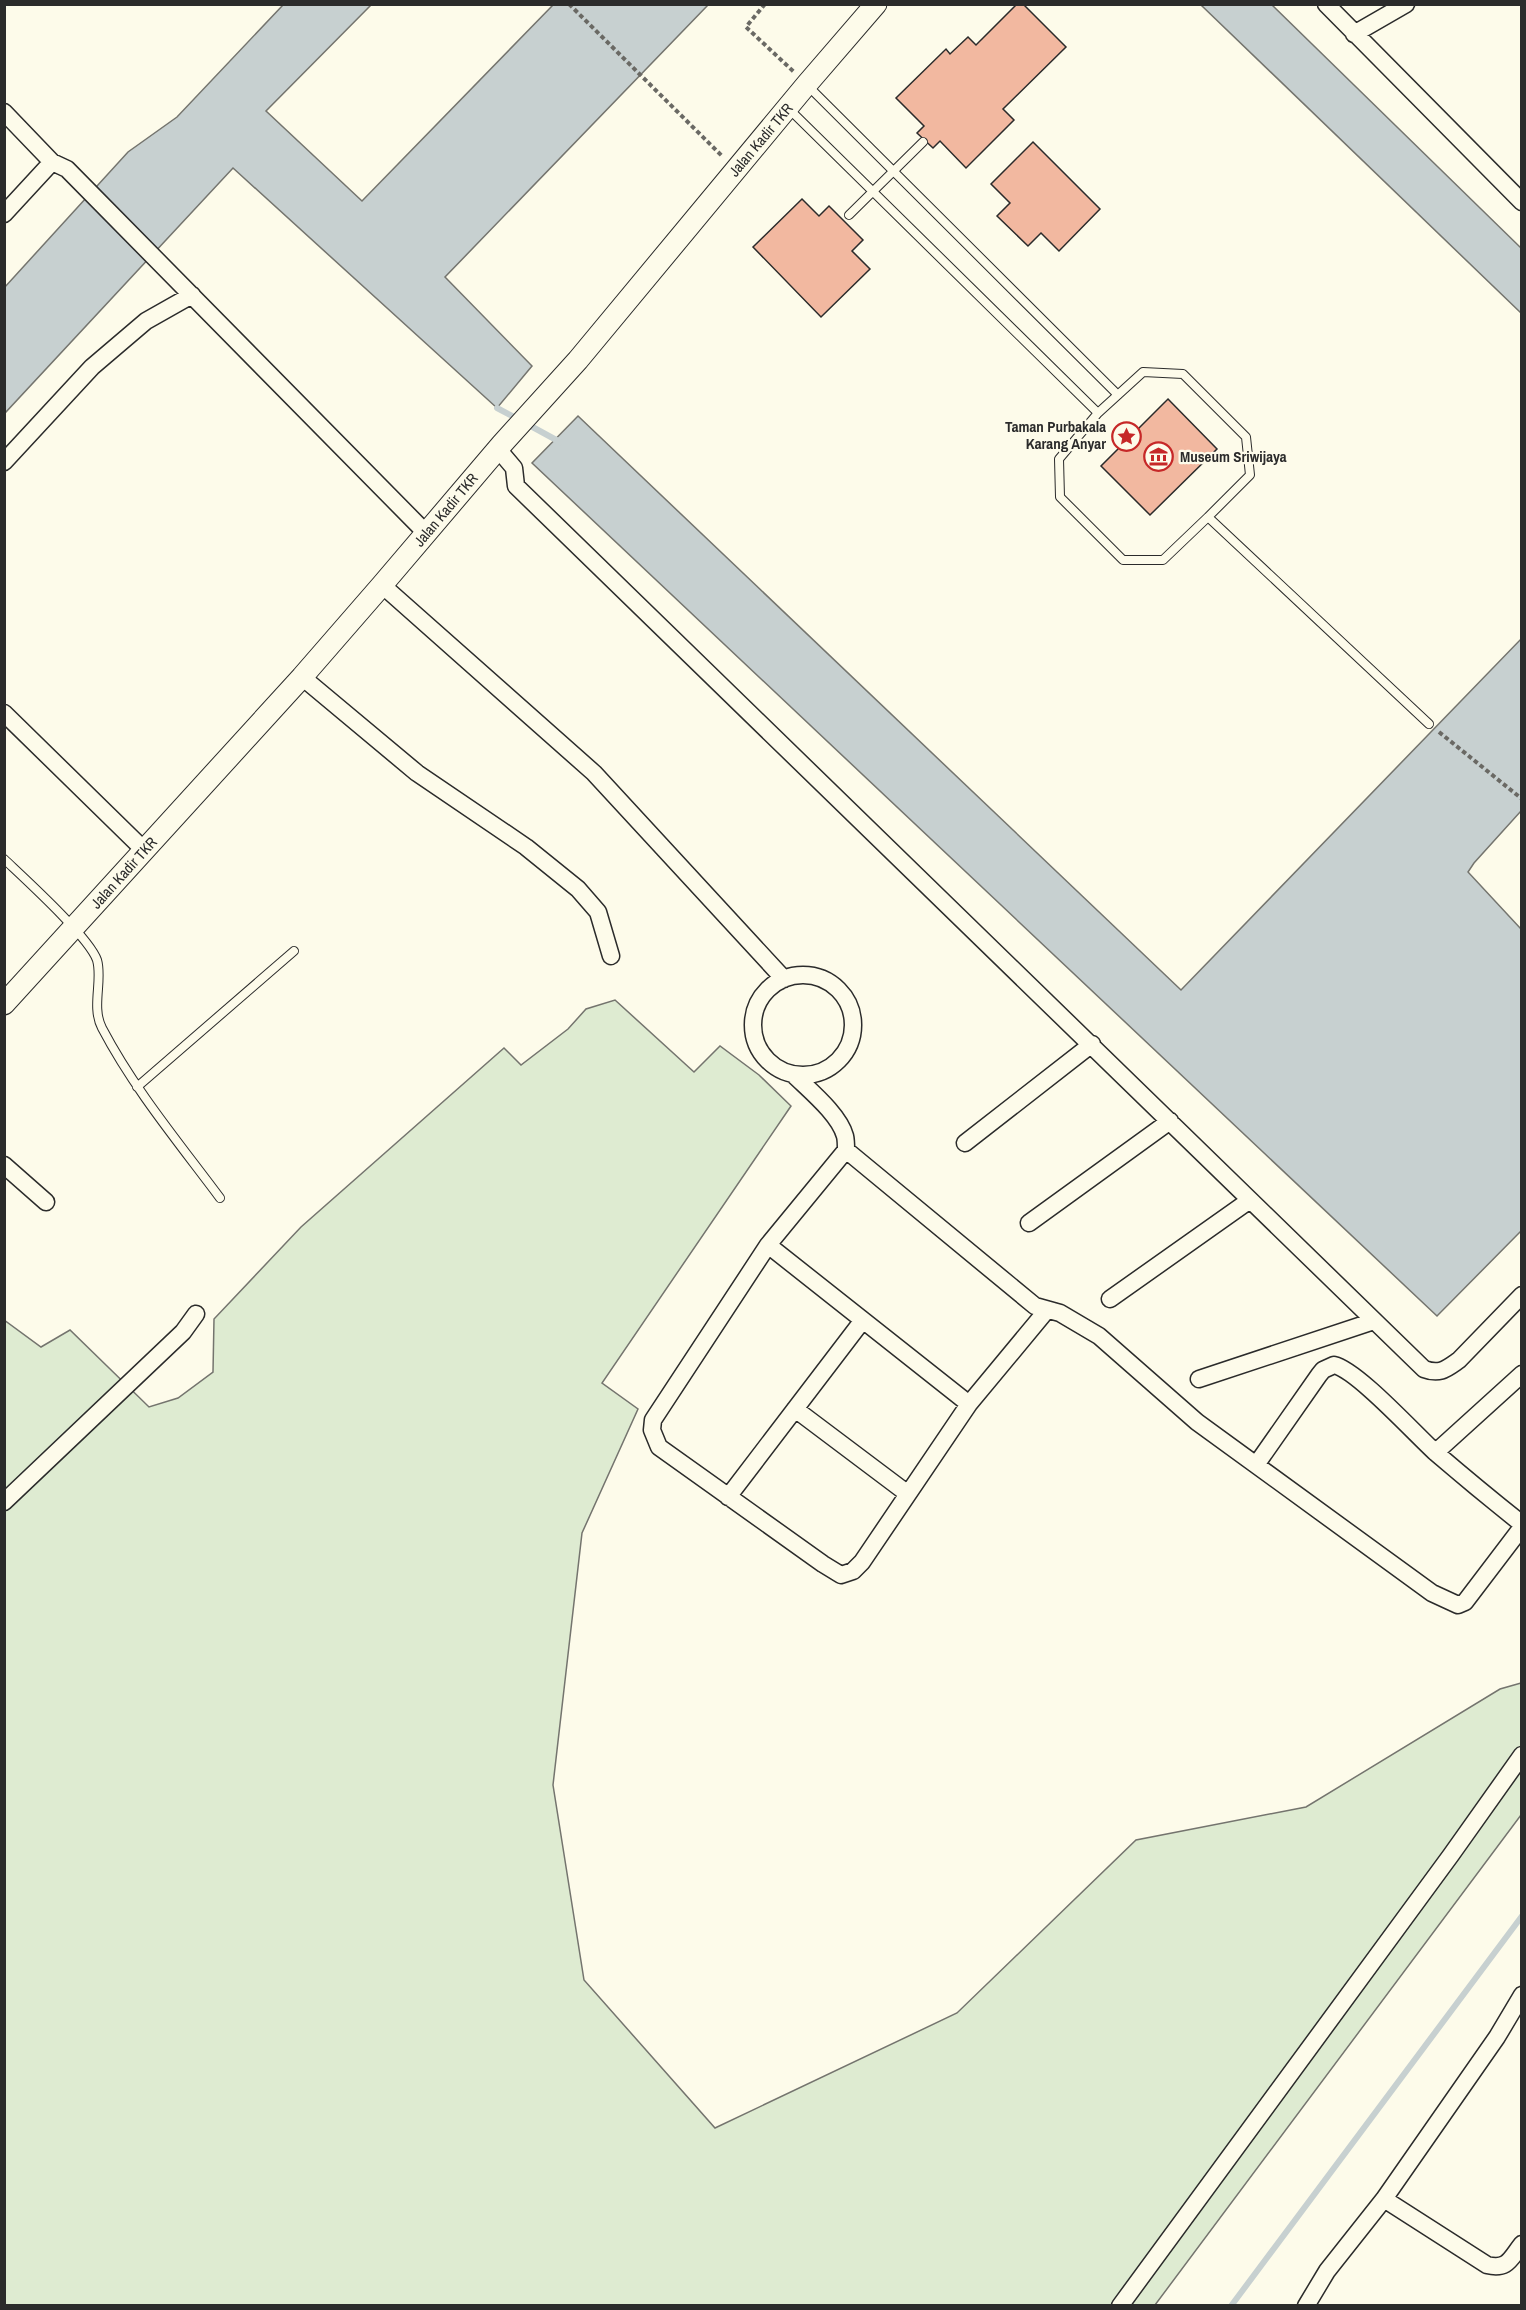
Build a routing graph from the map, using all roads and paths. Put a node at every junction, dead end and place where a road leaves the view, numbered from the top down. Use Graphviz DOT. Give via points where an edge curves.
graph roads {
  1 [pos="569,4"];
  2 [pos="765,4"];
  3 [pos="876,4"];
  4 [pos="1326,4"];
  5 [pos="1406,4"];
  6 [pos="1354,34"];
  7 [pos="807,84"];
  8 [pos="788,108"];
  9 [pos="4,112"];
  10 [pos="923,142"];
  11 [pos="60,166"];
  12 [pos="736,170"];
  13 [pos="894,171"];
  14 [pos="873,191"];
  15 [pos="1521,202"];
  16 [pos="4,214"];
  17 [pos="849,215"];
  18 [pos="192,295"];
  19 [pos="1118,395"];
  20 [pos="1098,413"];
  21 [pos="500,446"];
  22 [pos="4,462"];
  23 [pos="1208,517"];
  24 [pos="426,533"];
  25 [pos="382,585"];
  26 [pos="302,677"];
  27 [pos="4,713"];
  28 [pos="1429,724"];
  29 [pos="1521,799"];
  30 [pos="144,850"];
  31 [pos="4,859"];
  32 [pos="74,929"];
  33 [pos="294,951"];
  34 [pos="611,956"];
  35 [pos="784,978"];
  36 [pos="4,1004"];
  37 [pos="1092,1044"];
  38 [pos="793,1074"];
  39 [pos="137,1087"];
  40 [pos="1170,1120"];
  41 [pos="965,1143"];
  42 [pos="846,1150"];
  43 [pos="4,1166"];
  44 [pos="220,1198"];
  45 [pos="1250,1200"];
  46 [pos="46,1202"];
  47 [pos="1029,1223"];
  48 [pos="768,1245"];
  49 [pos="1521,1295"];
  50 [pos="1110,1299"];
  51 [pos="1047,1310"];
  52 [pos="195,1314"];
  53 [pos="863,1320"];
  54 [pos="1374,1321"];
  55 [pos="1521,1374"];
  56 [pos="1199,1379"];
  57 [pos="969,1404"];
  58 [pos="795,1409"];
  59 [pos="1436,1452"];
  60 [pos="1256,1465"];
  61 [pos="908,1494"];
  62 [pos="728,1497"];
  63 [pos="4,1502"];
  64 [pos="1521,1526"];
  65 [pos="1521,1755"];
  66 [pos="1521,1995"];
  67 [pos="1379,2205"];
  68 [pos="1521,2244"];
  69 [pos="1120,2306"];
  70 [pos="1306,2306"];
  1 -- 12 [label="path"];
  2 -- 7 [label="path" via="746,27"];
  3 -- 7 [label="street, Jalan Kadir TKR"];
  4 -- 6 [label="street"];
  5 -- 6 [label="street"];
  6 -- 15 [label="street"];
  7 -- 8 [label="street, Jalan Kadir TKR"];
  7 -- 13 [label="lane"];
  8 -- 12 [label="street, Jalan Kadir TKR"];
  8 -- 14 [label="lane"];
  9 -- 11 [label="street"];
  10 -- 13 [label="lane"];
  11 -- 16 [label="street"];
  11 -- 18 [label="street"];
  12 -- 21 [label="street, Jalan Kadir TKR" via="578,360"];
  13 -- 14 [label="lane"];
  13 -- 19 [label="lane"];
  14 -- 17 [label="lane"];
  14 -- 20 [label="lane"];
  18 -- 22 [label="street" via="146,321 92,367"];
  18 -- 24 [label="street"];
  19 -- 20 [label="lane"];
  19 -- 23 [label="lane" via="1143,372 1183,374 1246,437 1250,475"];
  20 -- 23 [label="lane" via="1059,459 1060,497 1123,560 1163,560"];
  21 -- 24 [label="street, Jalan Kadir TKR"];
  21 -- 37 [label="street" via="514,468 516,486"];
  23 -- 28 [label="lane"];
  24 -- 25 [label="street, Jalan Kadir TKR"];
  25 -- 26 [label="street, Jalan Kadir TKR"];
  25 -- 35 [label="street" via="594,773"];
  26 -- 30 [label="street, Jalan Kadir TKR"];
  26 -- 34 [label="street" via="417,773 526,847 578,889 598,912"];
  27 -- 30 [label="street"];
  28 -- 29 [label="path"];
  30 -- 32 [label="street, Jalan Kadir TKR"];
  31 -- 32 [label="lane"];
  32 -- 36 [label="street, Jalan Kadir TKR"];
  32 -- 39 [label="lane" via="97,961 100,1026"];
  33 -- 39 [label="lane"];
  35 -- 38 [label="street" via="762,996 753,1022 754,1036 768,1061"];
  35 -- 38 [label="street" via="813,976 838,989 846,1000 853,1028 850,1042 833,1064 807,1075"];
  37 -- 40 [label="street"];
  37 -- 41 [label="street"];
  38 -- 42 [label="street" via="840,1125 846,1137"];
  39 -- 44 [label="lane"];
  40 -- 45 [label="street"];
  40 -- 47 [label="street"];
  42 -- 48 [label="street"];
  42 -- 51 [label="street" via="1035,1306"];
  43 -- 46 [label="street"];
  45 -- 50 [label="street"];
  45 -- 54 [label="street"];
  48 -- 53 [label="street"];
  48 -- 62 [label="street" via="653,1420 652,1430 659,1447"];
  49 -- 54 [label="street" via="1459,1360 1434,1373 1424,1369"];
  51 -- 57 [label="street"];
  51 -- 60 [label="street" via="1060,1313 1099,1336 1197,1422"];
  52 -- 63 [label="street" via="183,1332"];
  53 -- 57 [label="street"];
  53 -- 58 [label="street"];
  54 -- 56 [label="street"];
  55 -- 59 [label="street"];
  57 -- 61 [label="street"];
  58 -- 61 [label="street"];
  58 -- 62 [label="street"];
  59 -- 60 [label="street" via="1363,1384 1334,1365 1319,1375"];
  59 -- 64 [label="street"];
  60 -- 64 [label="street" via="1432,1593 1458,1605 1466,1602"];
  61 -- 62 [label="street" via="862,1562 841,1575"];
  65 -- 69 [label="street"];
  66 -- 67 [label="street" via="1497,2037"];
  67 -- 68 [label="street" via="1487,2265 1506,2265"];
  67 -- 70 [label="street" via="1327,2271"];
}
